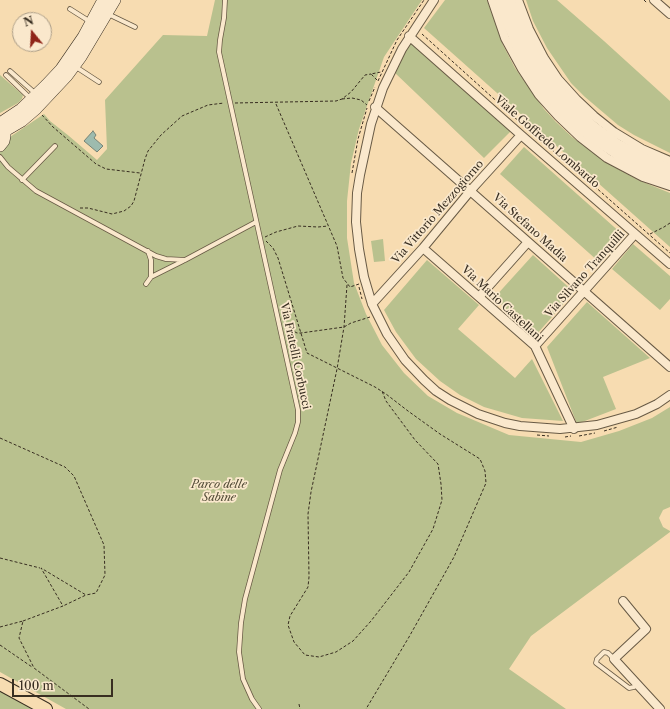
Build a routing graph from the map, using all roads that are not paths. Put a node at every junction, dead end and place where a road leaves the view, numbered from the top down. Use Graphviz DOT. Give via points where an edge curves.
graph roads {
  1 [pos="103,0"];
  2 [pos="115,0"];
  3 [pos="225,0"];
  4 [pos="434,0"];
  5 [pos="492,0"];
  6 [pos="501,0"];
  7 [pos="509,0"];
  8 [pos="518,0"];
  9 [pos="654,0"];
  10 [pos="70,9"];
  11 [pos="107,13"];
  12 [pos="670,14"];
  13 [pos="91,22"];
  14 [pos="134,28"];
  15 [pos="410,36"];
  16 [pos="505,38"];
  17 [pos="524,38"];
  18 [pos="74,66"];
  19 [pos="10,71"];
  20 [pos="6,75"];
  21 [pos="99,82"];
  22 [pos="35,101"];
  23 [pos="372,106"];
  24 [pos="2,126"];
  25 [pos="521,135"];
  26 [pos="0,146"];
  27 [pos="55,146"];
  28 [pos="0,157"];
  29 [pos="668,174"];
  30 [pos="22,180"];
  31 [pos="471,190"];
  32 [pos="256,222"];
  33 [pos="635,234"];
  34 [pos="528,242"];
  35 [pos="423,248"];
  36 [pos="148,251"];
  37 [pos="185,260"];
  38 [pos="670,264"];
  39 [pos="151,277"];
  40 [pos="146,284"];
  41 [pos="585,292"];
  42 [pos="479,297"];
  43 [pos="368,303"];
  44 [pos="535,346"];
  45 [pos="670,367"];
  46 [pos="670,395"];
  47 [pos="574,428"];
  48 [pos="623,601"];
  49 [pos="614,659"];
  50 [pos="0,684"];
  51 [pos="637,684"];
  52 [pos="46,709"];
  53 [pos="259,709"];
  54 [pos="660,709"];
  1 -- 13 [label="street"];
  2 -- 11 [label="street"];
  3 -- 32 [label="lane, Via Fratelli Corbucci" via="219,48"];
  4 -- 15 [label="street" via="416,18"];
  5 -- 16 [label="street"];
  6 -- 17 [label="street" via="509,24"];
  7 -- 17 [label="street"];
  8 -- 17 [label="street"];
  9 -- 12 [label="street"];
  10 -- 13 [label="lane"];
  11 -- 14 [label="lane"];
  11 -- 18 [label="street"];
  13 -- 22 [label="street" via="67,61"];
  15 -- 23 [label="street"];
  15 -- 25 [label="street, Viale Goffredo Lombardo"];
  16 -- 17 [label="street"];
  16 -- 29 [label="street" via="530,83 568,126 607,158 643,177"];
  17 -- 29 [label="street" via="549,80 592,127"];
  18 -- 21 [label="lane"];
  18 -- 22 [label="street" via="59,85"];
  19 -- 22 [label="lane"];
  20 -- 22 [label="lane"];
  22 -- 24 [label="street" via="21,109"];
  23 -- 31 [label="street, Via Stefano Madia"];
  23 -- 43 [label="street" via="357,193 360,282"];
  24 -- 26 [label="street" via="4,141"];
  25 -- 31 [label="street, Via Vittorio Mezzogiorno"];
  25 -- 33 [label="street, Viale Goffredo Lombardo"];
  27 -- 30 [label="lane"];
  28 -- 30 [label="lane"];
  30 -- 36 [label="lane" via="36,191"];
  31 -- 34 [label="street, Via Stefano Madia"];
  31 -- 35 [label="street, Via Vittorio Mezzogiorno"];
  32 -- 37 [label="lane"];
  32 -- 53 [label="lane, Via Fratelli Corbucci" via="298,410 298,422 280,470 240,623 239,652 243,678"];
  33 -- 38 [label="street, Viale Goffredo Lombardo"];
  33 -- 41 [label="street, Via Silvano Tranquilli"];
  34 -- 41 [label="street, Via Stefano Madia"];
  34 -- 42 [label="street"];
  35 -- 42 [label="street, Via Mario Castellani"];
  35 -- 43 [label="street, Via Vittorio Mezzogiorno"];
  36 -- 37 [label="lane" via="166,259"];
  36 -- 39 [label="lane"];
  37 -- 39 [label="lane"];
  39 -- 40 [label="lane"];
  41 -- 44 [label="street, Via Silvano Tranquilli"];
  41 -- 45 [label="street, Via Stefano Madia"];
  42 -- 44 [label="street, Via Mario Castellani"];
  43 -- 47 [label="street" via="405,360 424,380 450,400 504,423 541,429"];
  44 -- 47 [label="street, Via Mario Castellani"];
  46 -- 47 [label="street" via="624,418"];
  48 -- 49 [label="street" via="646,629"];
  49 -- 51 [label="street"];
  49 -- 51 [label="lane" via="604,652 596,663 630,688"];
  50 -- 52 [label="main road"];
  51 -- 54 [label="street"];
}
